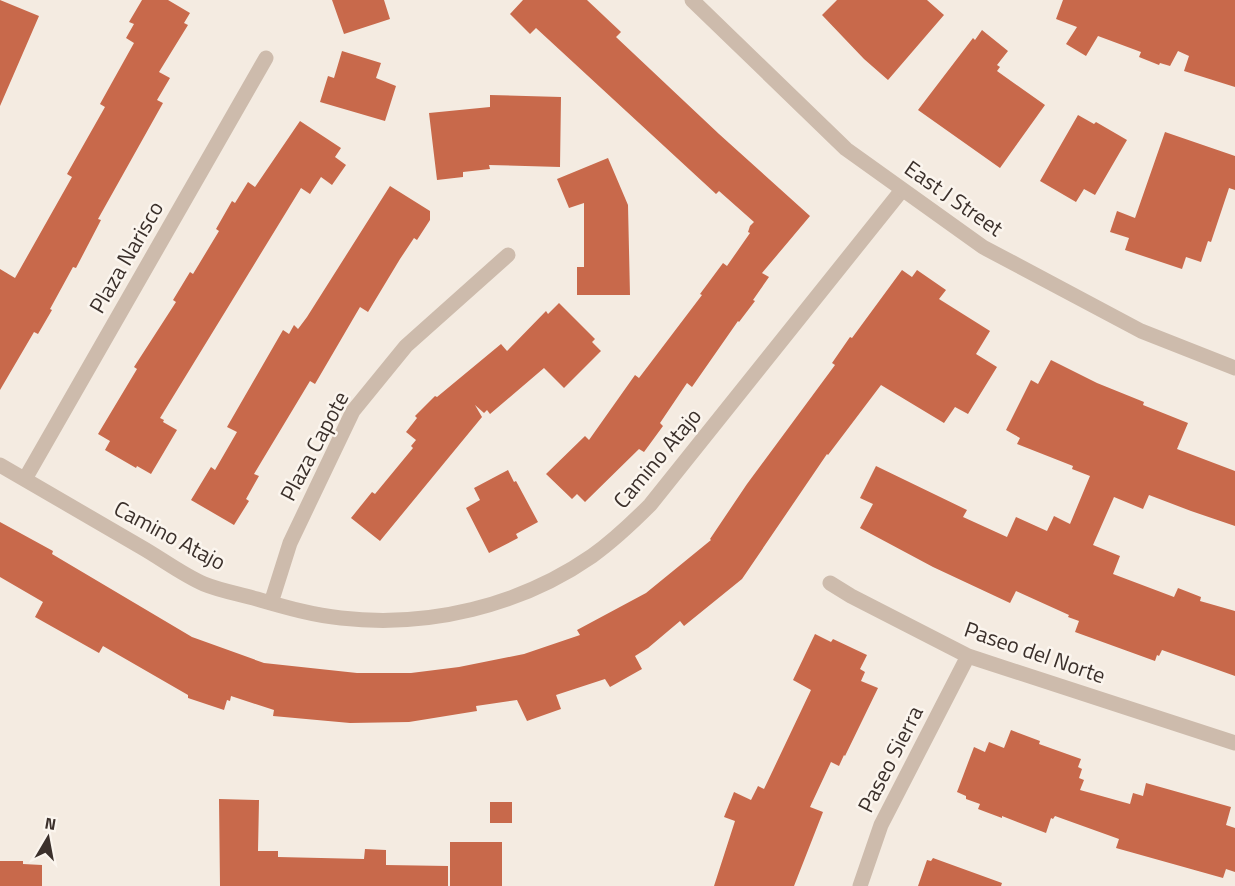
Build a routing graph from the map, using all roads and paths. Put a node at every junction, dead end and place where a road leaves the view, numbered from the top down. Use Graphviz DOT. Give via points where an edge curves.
graph roads {
  1 [pos="692,0"];
  2 [pos="266,58"];
  3 [pos="902,190"];
  4 [pos="508,255"];
  5 [pos="1234,364"];
  6 [pos="0,465"];
  7 [pos="25,479"];
  8 [pos="830,583"];
  9 [pos="271,603"];
  10 [pos="968,656"];
  11 [pos="1235,743"];
  12 [pos="860,886"];
  1 -- 3 [label="street, East J Street" via="846,149"];
  2 -- 7 [label="street, Plaza Narisco"];
  3 -- 5 [label="street, East J Street" via="983,248 1141,331"];
  3 -- 9 [label="street, Camino Atajo" via="650,505 592,556 523,593 448,615 391,620 341,618"];
  4 -- 9 [label="street, Plaza Capote" via="406,346 353,411 290,543"];
  6 -- 7 [label="street, Camino Atajo"];
  7 -- 9 [label="street, Camino Atajo" via="204,584"];
  8 -- 10 [label="street, Paseo del Norte"];
  10 -- 11 [label="street, Paseo del Norte"];
  10 -- 12 [label="street, Paseo Sierra" via="881,825"];
}
